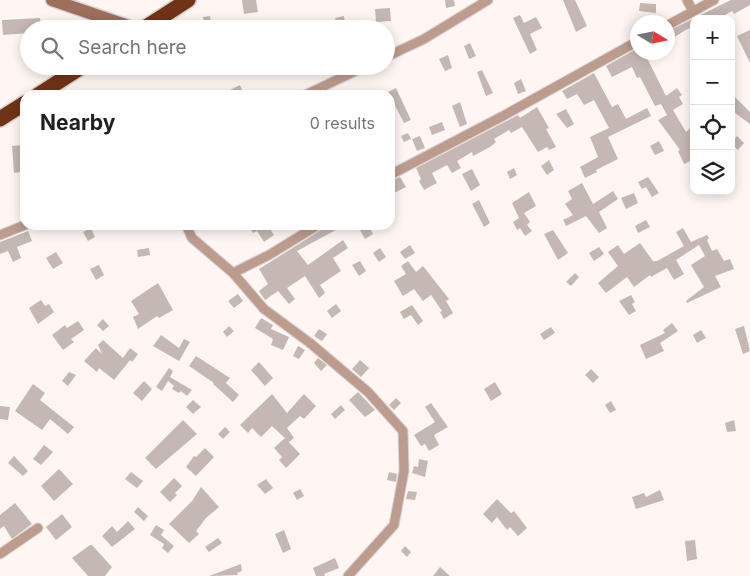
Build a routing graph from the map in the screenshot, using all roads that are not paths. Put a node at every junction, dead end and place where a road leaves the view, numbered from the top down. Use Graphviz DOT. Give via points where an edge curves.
graph roads {
  1 [pos="52,0"];
  2 [pos="188,0"];
  3 [pos="488,0"];
  4 [pos="687,0"];
  5 [pos="714,0"];
  6 [pos="693,11"];
  7 [pos="111,20"];
  8 [pos="157,20"];
  9 [pos="675,21"];
  10 [pos="630,45"];
  11 [pos="395,53"];
  12 [pos="70,75"];
  13 [pos="347,75"];
  14 [pos="46,90"];
  15 [pos="316,90"];
  16 [pos="20,106"];
  17 [pos="0,119"];
  18 [pos="395,171"];
  19 [pos="20,227"];
  20 [pos="188,230"];
  21 [pos="310,230"];
  22 [pos="0,235"];
  23 [pos="233,273"];
  24 [pos="38,528"];
  25 [pos="0,554"];
  26 [pos="348,576"];
  1 -- 7 [label="street"];
  2 -- 8 [label="highway"];
  3 -- 11 [label="street" via="424,40"];
  4 -- 6 [label="street"];
  5 -- 6 [label="street"];
  6 -- 9 [label="street"];
  10 -- 18 [label="street"];
  12 -- 14 [label="highway"];
  13 -- 15 [label="street"];
  16 -- 17 [label="highway"];
  19 -- 22 [label="street"];
  20 -- 23 [label="street" via="192,238"];
  21 -- 23 [label="street"];
  23 -- 26 [label="street" via="264,309 368,392 403,431 404,471 394,525"];
  24 -- 25 [label="street"];
}
